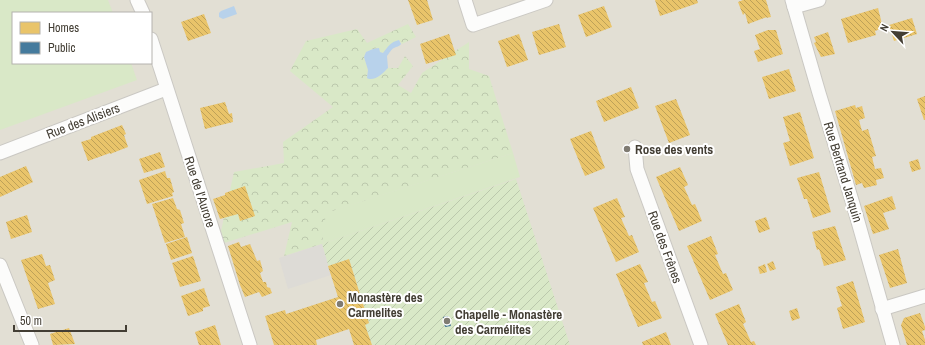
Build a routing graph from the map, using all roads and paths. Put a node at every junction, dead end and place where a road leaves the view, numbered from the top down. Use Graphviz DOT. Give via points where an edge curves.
graph roads {
  1 [pos="137,0"];
  2 [pos="465,0"];
  3 [pos="546,0"];
  4 [pos="819,0"];
  5 [pos="793,4"];
  6 [pos="143,12"];
  7 [pos="152,42"];
  8 [pos="166,89"];
  9 [pos="635,147"];
  10 [pos="0,153"];
  11 [pos="0,265"];
  12 [pos="925,296"];
  13 [pos="882,309"];
  14 [pos="32,345"];
  15 [pos="250,345"];
  16 [pos="700,345"];
  17 [pos="893,345"];
  1 -- 6 [label="street"];
  2 -- 3 [label="street" via="473,25"];
  4 -- 5 [label="street"];
  5 -- 13 [label="street, Rue Bertrand Janquin"];
  7 -- 8 [label="street, Rue de l'Aurore"];
  8 -- 10 [label="street, Rue des Alisiers"];
  8 -- 15 [label="street, Rue de l'Aurore"];
  9 -- 16 [label="street, Rue des Frênes" via="637,169"];
  11 -- 14 [label="street"];
  12 -- 13 [label="street"];
  13 -- 17 [label="street, Rue Bertrand Janquin"];
}
